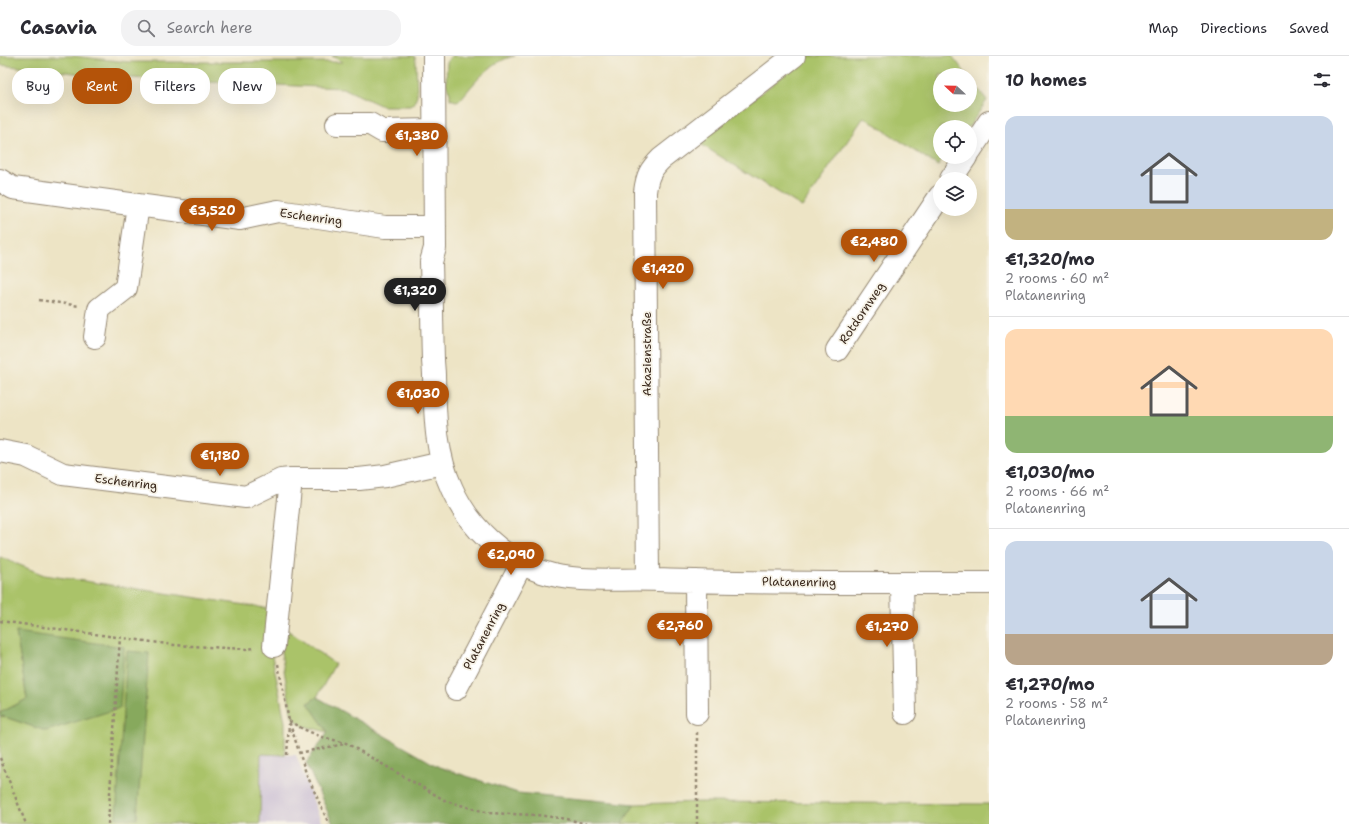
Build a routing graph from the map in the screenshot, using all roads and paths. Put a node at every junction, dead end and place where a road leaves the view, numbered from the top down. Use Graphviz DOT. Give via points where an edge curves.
graph roads {
  1 [pos="434,56"];
  2 [pos="794,56"];
  3 [pos="989,122"];
  4 [pos="337,124"];
  5 [pos="434,130"];
  6 [pos="977,140"];
  7 [pos="0,180"];
  8 [pos="138,205"];
  9 [pos="933,206"];
  10 [pos="435,227"];
  11 [pos="39,300"];
  12 [pos="99,309"];
  13 [pos="94,337"];
  14 [pos="837,350"];
  15 [pos="0,451"];
  16 [pos="442,463"];
  17 [pos="291,478"];
  18 [pos="522,563"];
  19 [pos="648,580"];
  20 [pos="696,581"];
  21 [pos="902,583"];
  22 [pos="989,583"];
  23 [pos="0,621"];
  24 [pos="120,637"];
  25 [pos="274,646"];
  26 [pos="456,689"];
  27 [pos="697,713"];
  28 [pos="905,713"];
  29 [pos="289,721"];
  30 [pos="346,743"];
  31 [pos="299,752"];
  32 [pos="287,755"];
  33 [pos="0,758"];
  34 [pos="26,824"];
  35 [pos="108,824"];
  36 [pos="329,824"];
  37 [pos="588,824"];
  38 [pos="697,824"];
  1 -- 5 [label="street, Platanenring"];
  2 -- 19 [label="street, Akazienstraße" via="661,158 646,179"];
  3 -- 6 [label="street"];
  4 -- 5 [label="street" via="370,124 382,131"];
  5 -- 10 [label="street, Platanenring"];
  7 -- 8 [label="street, Eschenring" via="13,188"];
  8 -- 10 [label="street, Eschenring" via="240,219 278,211 385,227"];
  8 -- 12 [label="street" via="126,288"];
  9 -- 14 [label="street, Rotdornweg"];
  10 -- 16 [label="street, Platanenring" via="435,248 431,262 433,362 437,435"];
  11 -- 12 [label="path"];
  12 -- 13 [label="street"];
  15 -- 17 [label="street, Eschenring" via="26,456 63,474 246,497 281,480"];
  16 -- 17 [label="street, Eschenring" via="386,476 358,479"];
  16 -- 18 [label="street, Platanenring" via="452,490 478,530"];
  17 -- 25 [label="street"];
  18 -- 19 [label="street, Platanenring" via="542,572 573,578"];
  18 -- 26 [label="street, Platanenring"];
  19 -- 20 [label="street, Platanenring"];
  20 -- 21 [label="street, Platanenring"];
  20 -- 27 [label="street"];
  21 -- 22 [label="street, Platanenring"];
  21 -- 28 [label="street"];
  23 -- 24 [label="path"];
  24 -- 25 [label="path" via="174,645 244,649"];
  24 -- 35 [label="path"];
  25 -- 29 [label="path"];
  27 -- 38 [label="path"];
  29 -- 30 [label="path" via="322,737"];
  29 -- 31 [label="path"];
  29 -- 32 [label="path"];
  30 -- 31 [label="path"];
  30 -- 37 [label="path" via="446,801 489,813 537,815"];
  31 -- 36 [label="path"];
  33 -- 34 [label="path"];
}
